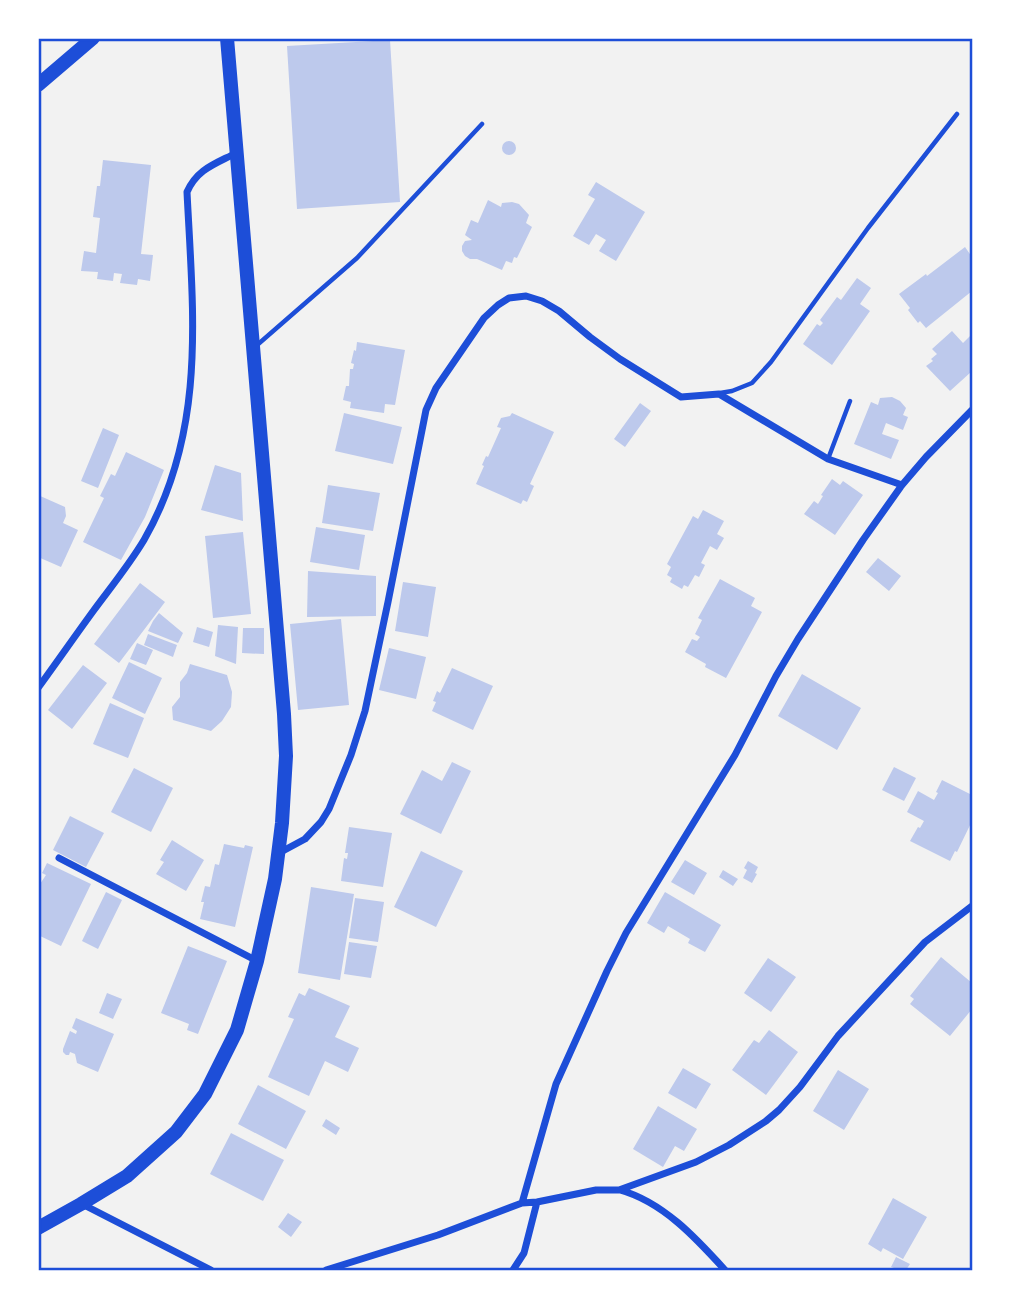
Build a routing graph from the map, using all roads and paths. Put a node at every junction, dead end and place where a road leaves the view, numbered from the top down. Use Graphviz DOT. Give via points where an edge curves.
graph roads {
  1 [pos="93,38"];
  2 [pos="227,38"];
  3 [pos="38,85"];
  4 [pos="957,114"];
  5 [pos="482,124"];
  6 [pos="236,153"];
  7 [pos="253,349"];
  8 [pos="719,394"];
  9 [pos="850,401"];
  10 [pos="972,410"];
  11 [pos="828,459"];
  12 [pos="902,485"];
  13 [pos="38,688"];
  14 [pos="278,854"];
  15 [pos="59,858"];
  16 [pos="972,906"];
  17 [pos="257,961"];
  18 [pos="619,1190"];
  19 [pos="537,1202"];
  20 [pos="522,1203"];
  21 [pos="81,1204"];
  22 [pos="38,1228"];
  23 [pos="211,1270"];
  24 [pos="326,1270"];
  25 [pos="513,1270"];
  26 [pos="725,1270"];
  1 -- 3 [label="main road"];
  2 -- 6 [label="main road"];
  4 -- 8 [label="lane" via="771,362 752,383"];
  5 -- 7 [label="lane" via="357,258"];
  6 -- 7 [label="main road"];
  6 -- 13 [label="street" via="201,172 187,192 191,390 174,473 134,557"];
  7 -- 14 [label="main road" via="284,715 286,756"];
  8 -- 11 [label="street"];
  8 -- 14 [label="street" via="681,397 542,301 526,296 509,298 484,318 426,410 371,684 351,755 321,822 305,839"];
  9 -- 11 [label="lane"];
  10 -- 12 [label="street"];
  11 -- 12 [label="street"];
  12 -- 20 [label="street" via="799,639 735,755 626,933 556,1084"];
  14 -- 17 [label="main road"];
  15 -- 17 [label="street"];
  16 -- 18 [label="street" via="925,942 766,1121 696,1162"];
  17 -- 21 [label="main road" via="237,1030 205,1094 160,1148"];
  18 -- 19 [label="street"];
  18 -- 26 [label="street" via="637,1195 673,1219"];
  19 -- 20 [label="street"];
  19 -- 25 [label="street" via="524,1253"];
  20 -- 24 [label="street"];
  21 -- 22 [label="main road"];
  21 -- 23 [label="street"];
}
